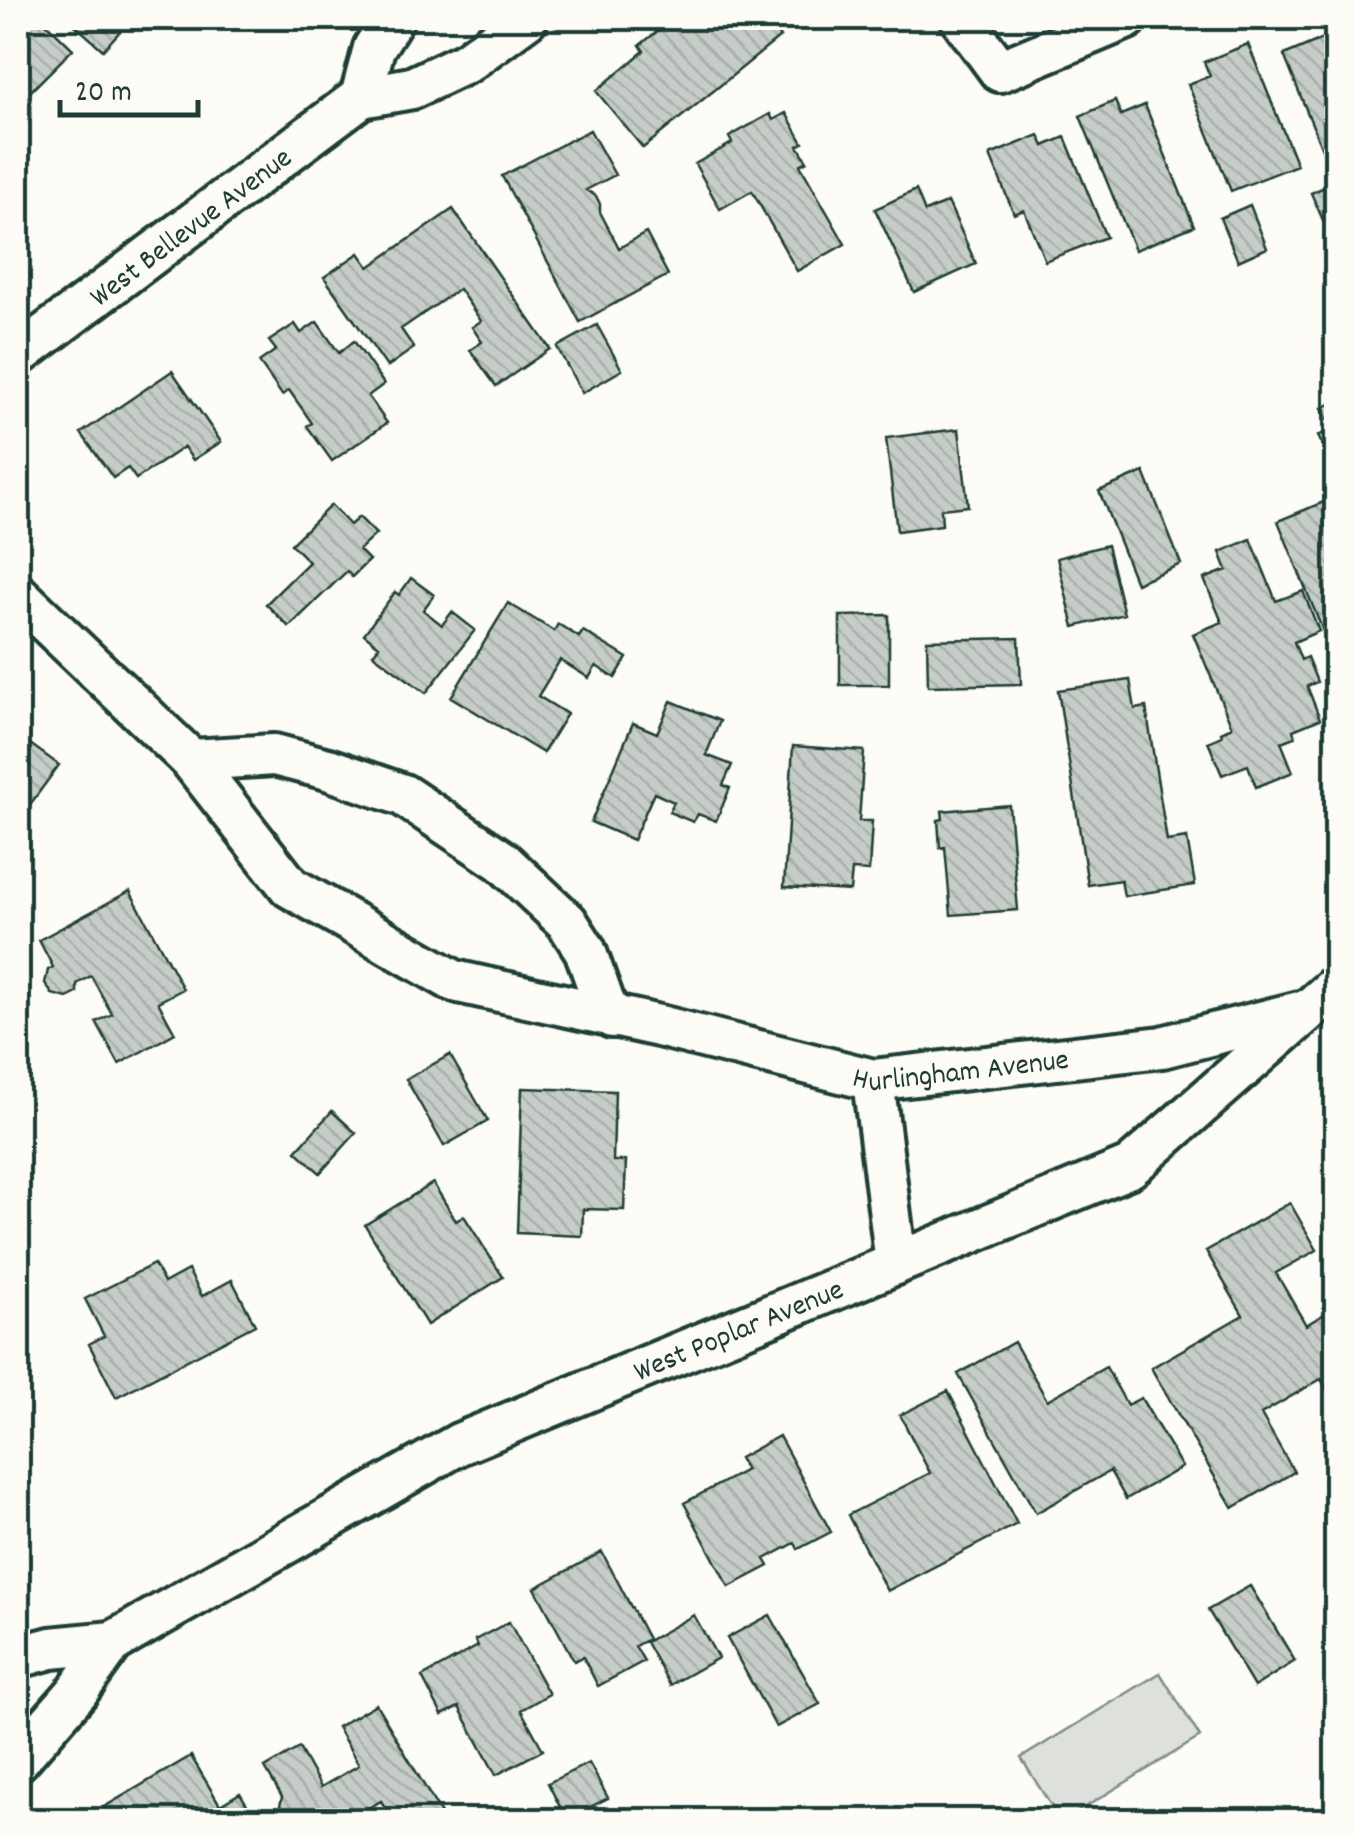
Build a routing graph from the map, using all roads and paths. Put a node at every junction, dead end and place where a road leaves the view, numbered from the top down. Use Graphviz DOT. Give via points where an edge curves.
graph roads {
  1 [pos="393,18"];
  2 [pos="527,18"];
  3 [pos="961,18"];
  4 [pos="1128,18"];
  5 [pos="361,97"];
  6 [pos="18,355"];
  7 [pos="18,595"];
  8 [pos="191,760"];
  9 [pos="1323,998"];
  10 [pos="612,1017"];
  11 [pos="873,1080"];
  12 [pos="896,1263"];
  13 [pos="113,1642"];
  14 [pos="18,1657"];
  15 [pos="18,1760"];
  1 -- 5 [label="street" via="374,48"];
  2 -- 5 [label="street, West Bellevue Avenue" via="467,62 412,88"];
  3 -- 4 [label="street" via="1000,71"];
  5 -- 6 [label="street, West Bellevue Avenue"];
  7 -- 8 [label="street, Hurlingham Avenue"];
  8 -- 10 [label="street, Hurlingham Avenue" via="290,887 454,981"];
  8 -- 10 [label="street" via="274,755 403,794 502,860 568,922"];
  9 -- 11 [label="street, Hurlingham Avenue" via="1162,1047"];
  9 -- 12 [label="street, West Poplar Avenue" via="1130,1168"];
  10 -- 11 [label="street, Hurlingham Avenue"];
  11 -- 12 [label="street"];
  12 -- 13 [label="street, West Poplar Avenue" via="460,1444"];
  13 -- 14 [label="street, West Poplar Avenue"];
  13 -- 15 [label="street, West Poplar Avenue"];
}
